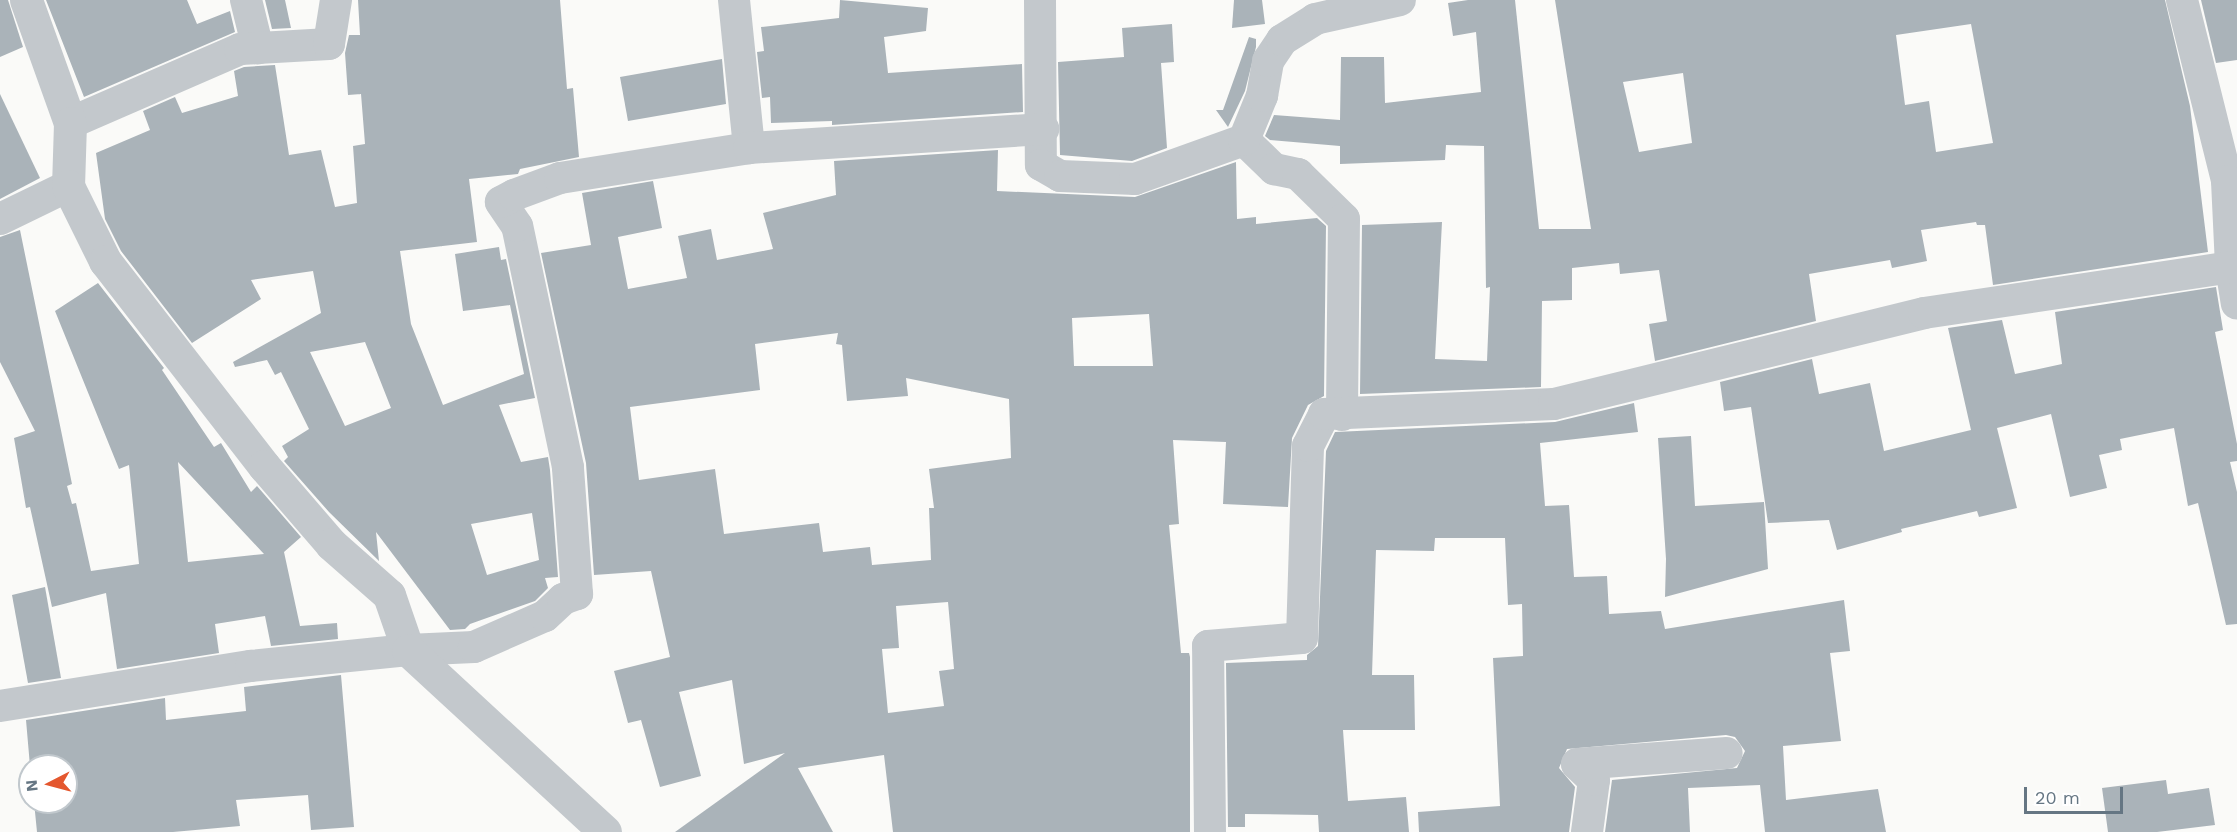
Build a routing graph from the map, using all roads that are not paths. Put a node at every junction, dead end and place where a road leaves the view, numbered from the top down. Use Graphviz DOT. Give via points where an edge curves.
graph roads {
  1 [pos="26,0"];
  2 [pos="246,0"];
  3 [pos="336,0"];
  4 [pos="734,0"];
  5 [pos="1040,0"];
  6 [pos="1400,0"];
  7 [pos="2182,0"];
  8 [pos="258,49"];
  9 [pos="70,123"];
  10 [pos="1043,129"];
  11 [pos="1244,140"];
  12 [pos="749,148"];
  13 [pos="2232,179"];
  14 [pos="68,186"];
  15 [pos="0,219"];
  16 [pos="2231,267"];
  17 [pos="2237,304"];
  18 [pos="1342,415"];
  19 [pos="408,650"];
  20 [pos="0,706"];
  21 [pos="1727,753"];
  22 [pos="605,832"];
  23 [pos="1210,832"];
  24 [pos="1587,832"];
  1 -- 9 [label="street"];
  2 -- 8 [label="street"];
  3 -- 8 [label="street" via="329,44"];
  4 -- 12 [label="street"];
  5 -- 10 [label="street"];
  6 -- 11 [label="street" via="1314,19 1282,40 1268,61 1262,96"];
  7 -- 13 [label="street"];
  8 -- 9 [label="street" via="226,54"];
  9 -- 14 [label="street"];
  10 -- 11 [label="street" via="1041,165 1060,176 1135,178"];
  10 -- 12 [label="street"];
  11 -- 18 [label="street" via="1274,169 1298,174 1344,219"];
  12 -- 19 [label="street" via="560,178 501,202 517,226 568,467 577,594 563,598 545,616 474,647"];
  13 -- 16 [label="street"];
  14 -- 15 [label="street"];
  14 -- 19 [label="street" via="105,261 173,353 331,544 389,595"];
  16 -- 17 [label="street"];
  16 -- 18 [label="street" via="1924,313 1554,404"];
  18 -- 23 [label="street" via="1324,414 1308,446 1302,638 1208,646"];
  19 -- 20 [label="street" via="251,666"];
  19 -- 22 [label="street"];
  21 -- 24 [label="street" via="1577,764 1594,780"];
}
